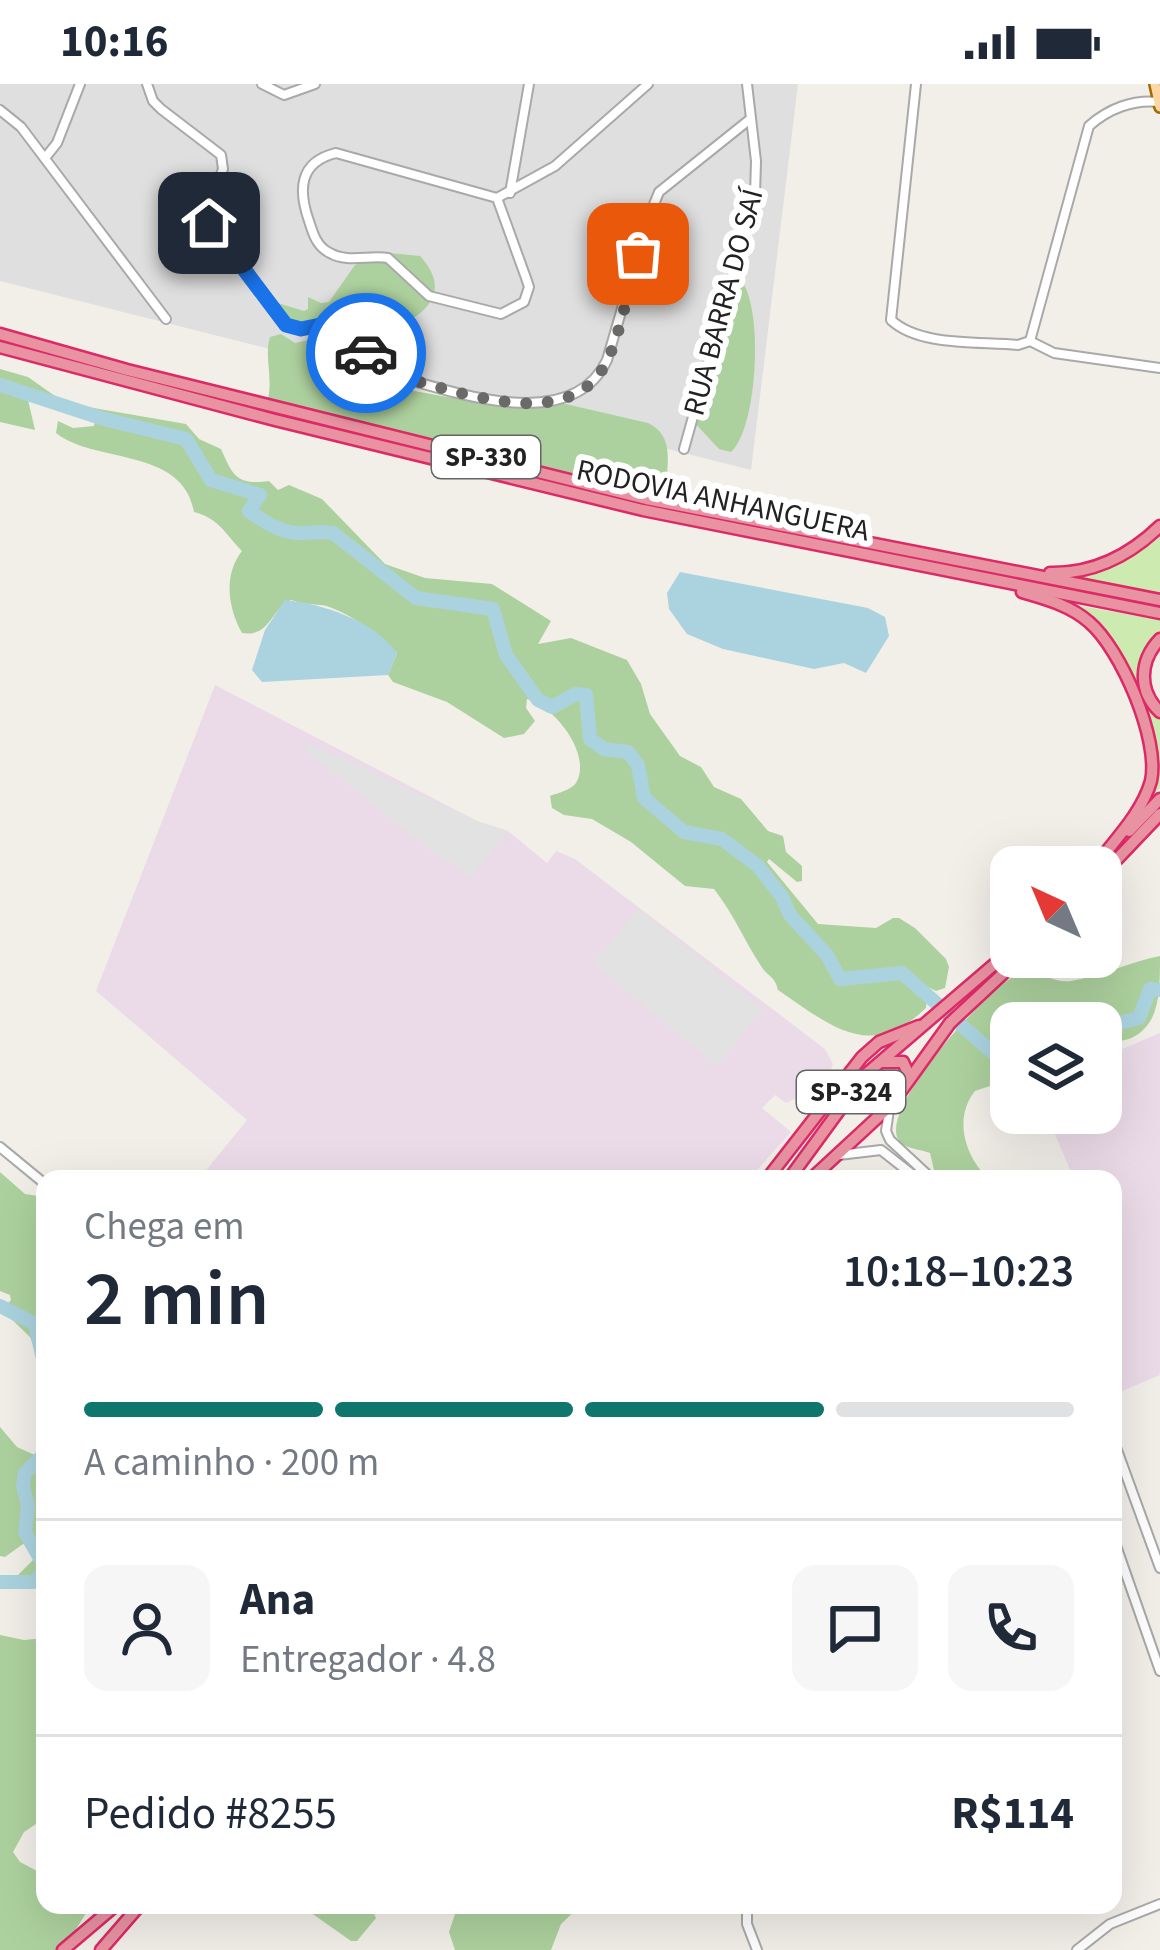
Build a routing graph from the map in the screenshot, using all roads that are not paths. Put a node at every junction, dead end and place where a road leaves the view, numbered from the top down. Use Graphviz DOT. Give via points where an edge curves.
graph roads {
  1 [pos="80,84"];
  2 [pos="147,84"];
  3 [pos="262,84"];
  4 [pos="315,84"];
  5 [pos="530,84"];
  6 [pos="647,84"];
  7 [pos="746,84"];
  8 [pos="916,84"];
  9 [pos="1155,84"];
  10 [pos="1160,105"];
  11 [pos="0,110"];
  12 [pos="749,120"];
  13 [pos="45,158"];
  14 [pos="510,194"];
  15 [pos="497,198"];
  16 [pos="166,319"];
  17 [pos="0,334"];
  18 [pos="1030,341"];
  19 [pos="0,347"];
  20 [pos="1160,368"];
  21 [pos="684,449"];
  22 [pos="1160,526"];
  23 [pos="971,570"];
  24 [pos="1160,599"];
  25 [pos="1160,613"];
  26 [pos="1160,639"];
  27 [pos="1160,712"];
  28 [pos="1160,799"];
  29 [pos="1160,814"];
  30 [pos="1160,824"];
  31 [pos="1110,846"];
  32 [pos="1114,846"];
  33 [pos="1122,854"];
  34 [pos="1122,857"];
  35 [pos="990,972"];
  36 [pos="992,978"];
  37 [pos="967,996"];
  38 [pos="925,1023"];
  39 [pos="878,1063"];
  40 [pos="892,1105"];
  41 [pos="0,1148"];
  42 [pos="832,1157"];
  43 [pos="774,1170"];
  44 [pos="795,1170"];
  45 [pos="820,1170"];
  46 [pos="906,1170"];
  47 [pos="922,1170"];
  48 [pos="36,1177"];
  49 [pos="1122,1464"];
  50 [pos="1122,1562"];
  51 [pos="1160,1568"];
  52 [pos="1160,1670"];
  53 [pos="1160,1904"];
  54 [pos="105,1914"];
  55 [pos="132,1914"];
  56 [pos="747,1914"];
  57 [pos="63,1950"];
  58 [pos="101,1950"];
  59 [pos="757,1950"];
  60 [pos="1077,1950"];
  1 -- 13 [label="street"];
  2 -- 12 [label="street" via="161,110 221,155 206,214 286,325 340,321 380,371 520,405 555,401 596,377 659,192"];
  3 -- 4 [label="street" via="284,94"];
  5 -- 14 [label="street"];
  6 -- 14 [label="street" via="573,152"];
  7 -- 12 [label="street, RUA BARRA DO SAÍ"];
  8 -- 18 [label="street" via="889,313 896,325 942,339"];
  9 -- 10 [label="main road"];
  10 -- 18 [label="street" via="1115,109 1089,126"];
  11 -- 13 [label="street"];
  12 -- 21 [label="street, RUA BARRA DO SAÍ" via="755,195"];
  13 -- 16 [label="street"];
  14 -- 15 [label="street"];
  15 -- 15 [label="street" via="336,152 306,170 300,194 323,250 346,259 388,258 429,296 501,314 524,302 529,287"];
  17 -- 23 [label="highway, RODOVIA ANHANGUERA / SP-330" via="646,499"];
  18 -- 20 [label="street" via="1054,353"];
  19 -- 23 [label="highway, RODOVIA ANHANGUERA / SP-330" via="643,510"];
  22 -- 23 [label="highway" via="1128,553 1084,571"];
  23 -- 24 [label="highway, RODOVIA ANHANGUERA / SP-330"];
  23 -- 25 [label="highway, RODOVIA ANHANGUERA / SP-330"];
  23 -- 31 [label="highway" via="1088,620 1111,648 1153,753 1149,788"];
  26 -- 27 [label="highway" via="1143,669 1147,696"];
  28 -- 32 [label="highway"];
  29 -- 33 [label="highway"];
  30 -- 34 [label="highway"];
  35 -- 37 [label="highway, SP-324"];
  36 -- 37 [label="highway, SP-324"];
  37 -- 38 [label="highway, SP-324"];
  37 -- 40 [label="highway, SP-324"];
  38 -- 39 [label="highway, SP-324"];
  38 -- 43 [label="highway" via="862,1057"];
  39 -- 40 [label="highway" via="898,1059 906,1067"];
  39 -- 44 [label="highway, SP-324"];
  40 -- 42 [label="highway, SP-324"];
  40 -- 47 [label="street" via="890,1140"];
  41 -- 48 [label="street"];
  42 -- 45 [label="highway, SP-324"];
  42 -- 46 [label="street" via="880,1150"];
  49 -- 51 [label="street"];
  50 -- 52 [label="street"];
  53 -- 60 [label="street" via="1110,1924"];
  54 -- 57 [label="highway"];
  55 -- 58 [label="highway"];
  56 -- 59 [label="street"];
}
